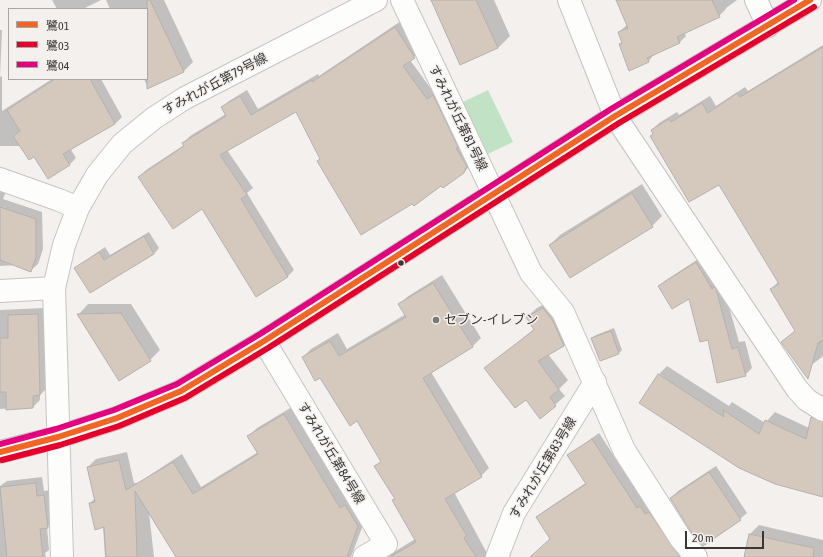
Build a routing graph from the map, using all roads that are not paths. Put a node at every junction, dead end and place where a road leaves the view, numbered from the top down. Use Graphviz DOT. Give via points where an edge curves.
graph roads {
  1 [pos="376,0"];
  2 [pos="402,0"];
  3 [pos="569,0"];
  4 [pos="756,0"];
  5 [pos="810,0"];
  6 [pos="768,26"];
  7 [pos="615,116"];
  8 [pos="0,179"];
  9 [pos="494,194"];
  10 [pos="78,208"];
  11 [pos="54,288"];
  12 [pos="0,291"];
  13 [pos="264,341"];
  14 [pos="595,382"];
  15 [pos="823,410"];
  16 [pos="58,437"];
  17 [pos="0,452"];
  18 [pos="62,557"];
  19 [pos="364,557"];
  20 [pos="497,557"];
  21 [pos="696,557"];
  1 -- 10 [label="street, すみれが丘第79号線" via="186,98 154,118 122,144 97,175"];
  2 -- 9 [label="street, すみれが丘第81号線"];
  3 -- 7 [label="street"];
  4 -- 6 [label="street"];
  5 -- 6 [label="street"];
  6 -- 7 [label="street"];
  7 -- 9 [label="street"];
  7 -- 15 [label="street" via="797,389 807,400"];
  8 -- 10 [label="street"];
  9 -- 13 [label="street"];
  9 -- 14 [label="street, すみれが丘第81号線" via="532,273 563,312"];
  10 -- 11 [label="street, すみれが丘第79号線" via="64,245"];
  11 -- 12 [label="street"];
  11 -- 16 [label="street, すみれが丘第79号線"];
  13 -- 16 [label="street" via="181,391 117,418"];
  13 -- 19 [label="street, すみれが丘第84号線" via="386,544"];
  14 -- 20 [label="street, すみれが丘第83号線" via="514,513"];
  14 -- 21 [label="street, すみれが丘第81号線" via="624,450 681,539"];
  16 -- 17 [label="street"];
  16 -- 18 [label="street, すみれが丘第79号線"];
}
